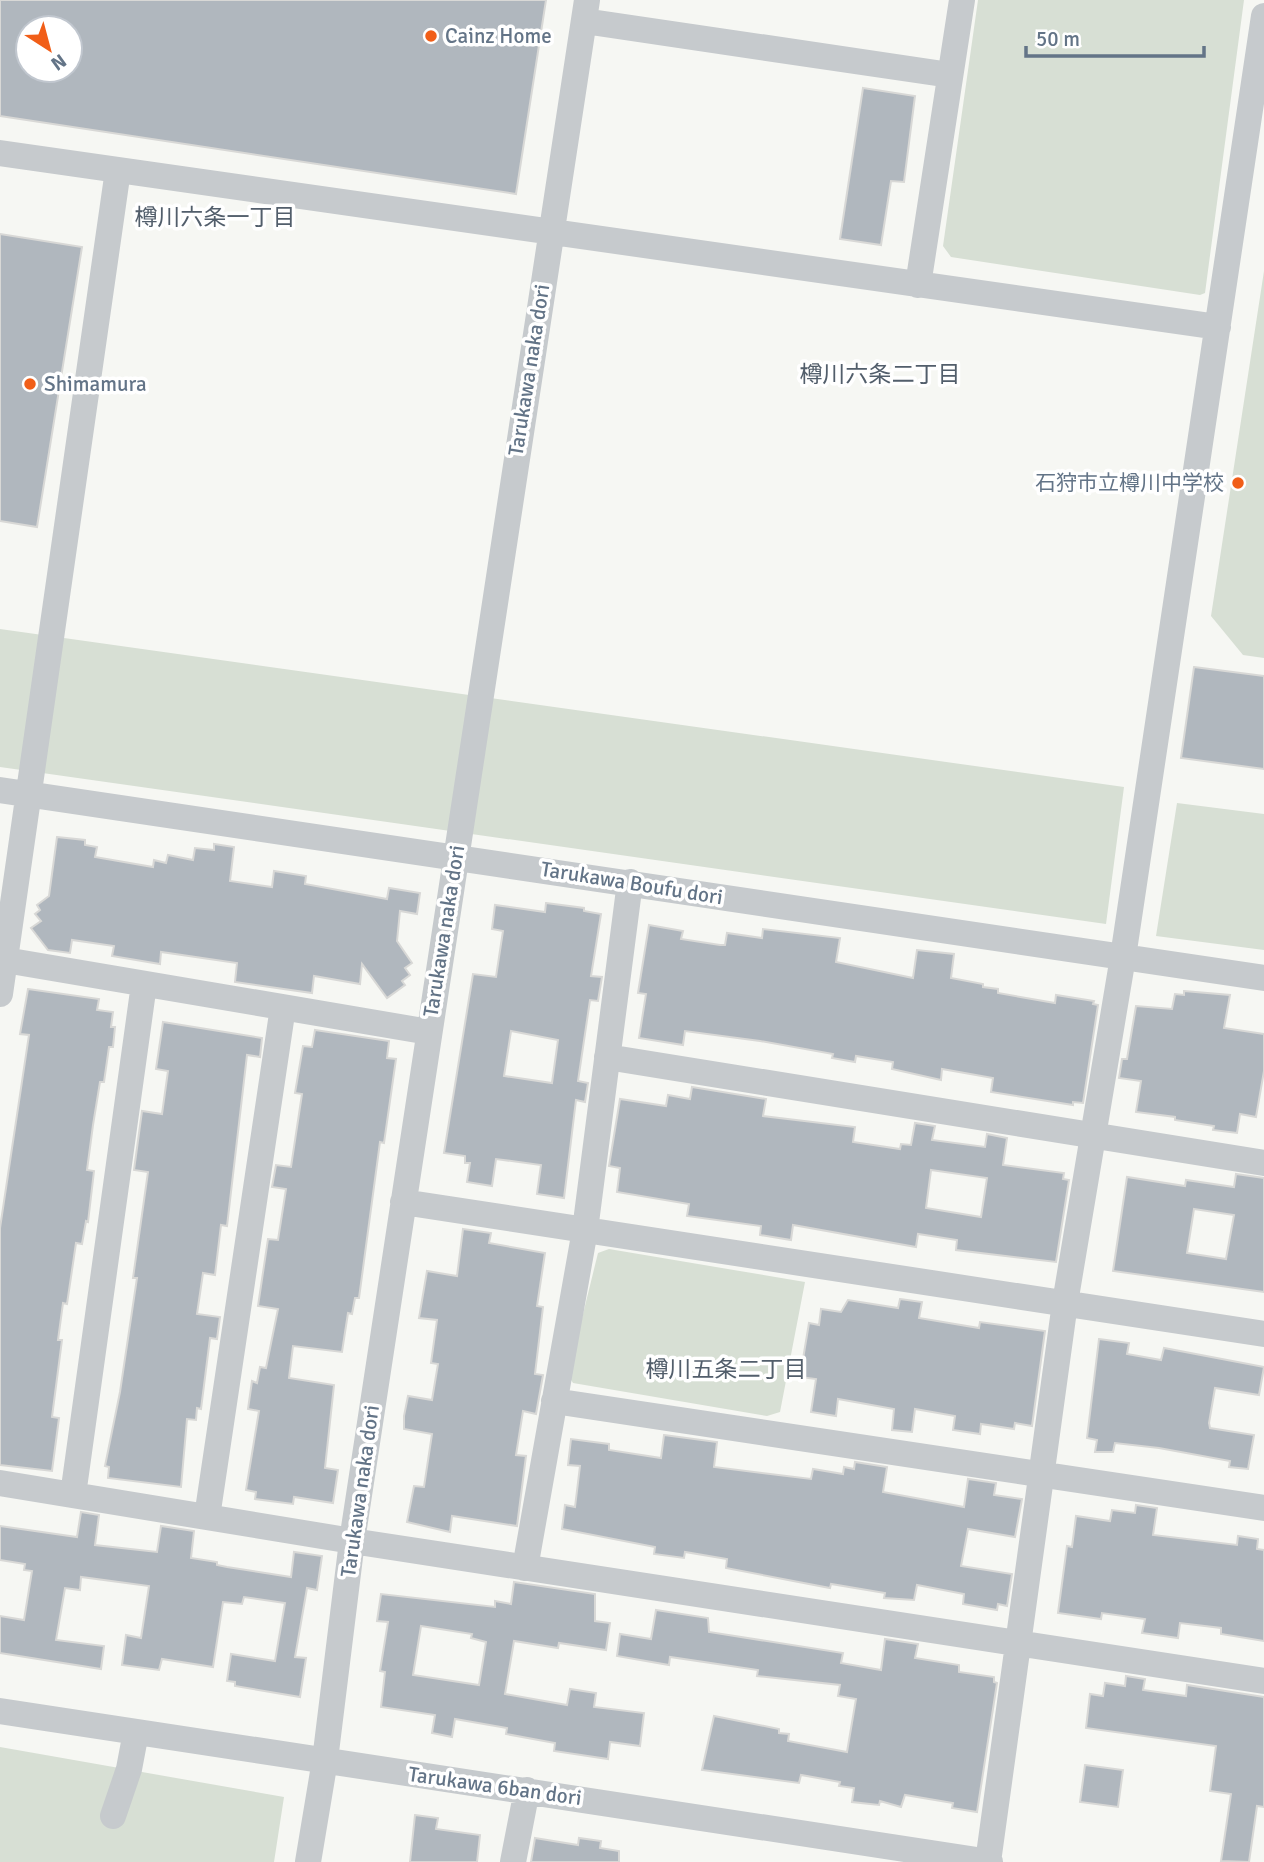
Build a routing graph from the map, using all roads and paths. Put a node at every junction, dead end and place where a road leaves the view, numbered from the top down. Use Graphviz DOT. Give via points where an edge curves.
graph roads {
  1 [pos="962,0"];
  2 [pos="585,11"];
  3 [pos="1264,16"];
  4 [pos="950,75"];
  5 [pos="0,153"];
  6 [pos="118,170"];
  7 [pos="549,233"];
  8 [pos="918,285"];
  9 [pos="1217,327"];
  10 [pos="0,790"];
  11 [pos="31,795"];
  12 [pos="455,856"];
  13 [pos="630,882"];
  14 [pos="1123,957"];
  15 [pos="5,960"];
  16 [pos="1264,978"];
  17 [pos="144,984"];
  18 [pos="0,994"];
  19 [pos="282,1007"];
  20 [pos="429,1032"];
  21 [pos="607,1057"];
  22 [pos="1093,1137"];
  23 [pos="1264,1163"];
  24 [pos="403,1202"];
  25 [pos="585,1230"];
  26 [pos="1065,1303"];
  27 [pos="1264,1334"];
  28 [pos="554,1401"];
  29 [pos="1042,1474"];
  30 [pos="0,1483"];
  31 [pos="73,1495"];
  32 [pos="1264,1508"];
  33 [pos="207,1517"];
  34 [pos="352,1541"];
  35 [pos="525,1568"];
  36 [pos="1020,1643"];
  37 [pos="1264,1681"];
  38 [pos="0,1711"];
  39 [pos="136,1732"];
  40 [pos="324,1760"];
  41 [pos="527,1790"];
  42 [pos="113,1816"];
  43 [pos="308,1862"];
  44 [pos="513,1862"];
  45 [pos="988,1862"];
  1 -- 4 [label="street"];
  2 -- 4 [label="street"];
  2 -- 7 [label="street, Tarukawa naka dori"];
  3 -- 9 [label="street"];
  4 -- 8 [label="street"];
  5 -- 6 [label="street"];
  6 -- 7 [label="street"];
  6 -- 11 [label="street"];
  7 -- 8 [label="street"];
  7 -- 12 [label="street, Tarukawa naka dori"];
  8 -- 9 [label="street"];
  9 -- 14 [label="street"];
  10 -- 11 [label="street, Tarukawa Boufu dori"];
  11 -- 12 [label="street, Tarukawa Boufu dori"];
  11 -- 15 [label="street"];
  12 -- 13 [label="street, Tarukawa Boufu dori"];
  12 -- 20 [label="street, Tarukawa naka dori"];
  13 -- 14 [label="street, Tarukawa Boufu dori"];
  13 -- 21 [label="street"];
  14 -- 16 [label="street, Tarukawa Boufu dori"];
  14 -- 22 [label="street"];
  15 -- 17 [label="street"];
  15 -- 18 [label="street"];
  17 -- 19 [label="street"];
  17 -- 31 [label="street"];
  19 -- 20 [label="street"];
  19 -- 33 [label="street"];
  20 -- 24 [label="street, Tarukawa naka dori"];
  21 -- 22 [label="street"];
  21 -- 25 [label="street"];
  22 -- 23 [label="street"];
  22 -- 26 [label="street"];
  24 -- 25 [label="street"];
  24 -- 34 [label="street, Tarukawa naka dori"];
  25 -- 26 [label="street"];
  25 -- 28 [label="street"];
  26 -- 27 [label="street"];
  26 -- 29 [label="street"];
  28 -- 29 [label="street"];
  28 -- 35 [label="street"];
  29 -- 32 [label="street"];
  29 -- 36 [label="street"];
  30 -- 31 [label="street"];
  31 -- 33 [label="street"];
  33 -- 34 [label="street"];
  34 -- 35 [label="street"];
  34 -- 40 [label="street, Tarukawa naka dori"];
  35 -- 36 [label="street"];
  36 -- 37 [label="street"];
  36 -- 45 [label="street"];
  38 -- 39 [label="street, Tarukawa 6ban dori"];
  39 -- 40 [label="street, Tarukawa 6ban dori"];
  39 -- 42 [label="street"];
  40 -- 41 [label="street, Tarukawa 6ban dori"];
  40 -- 43 [label="street, Tarukawa naka dori"];
  41 -- 44 [label="street"];
  41 -- 45 [label="street, Tarukawa 6ban dori"];
}
